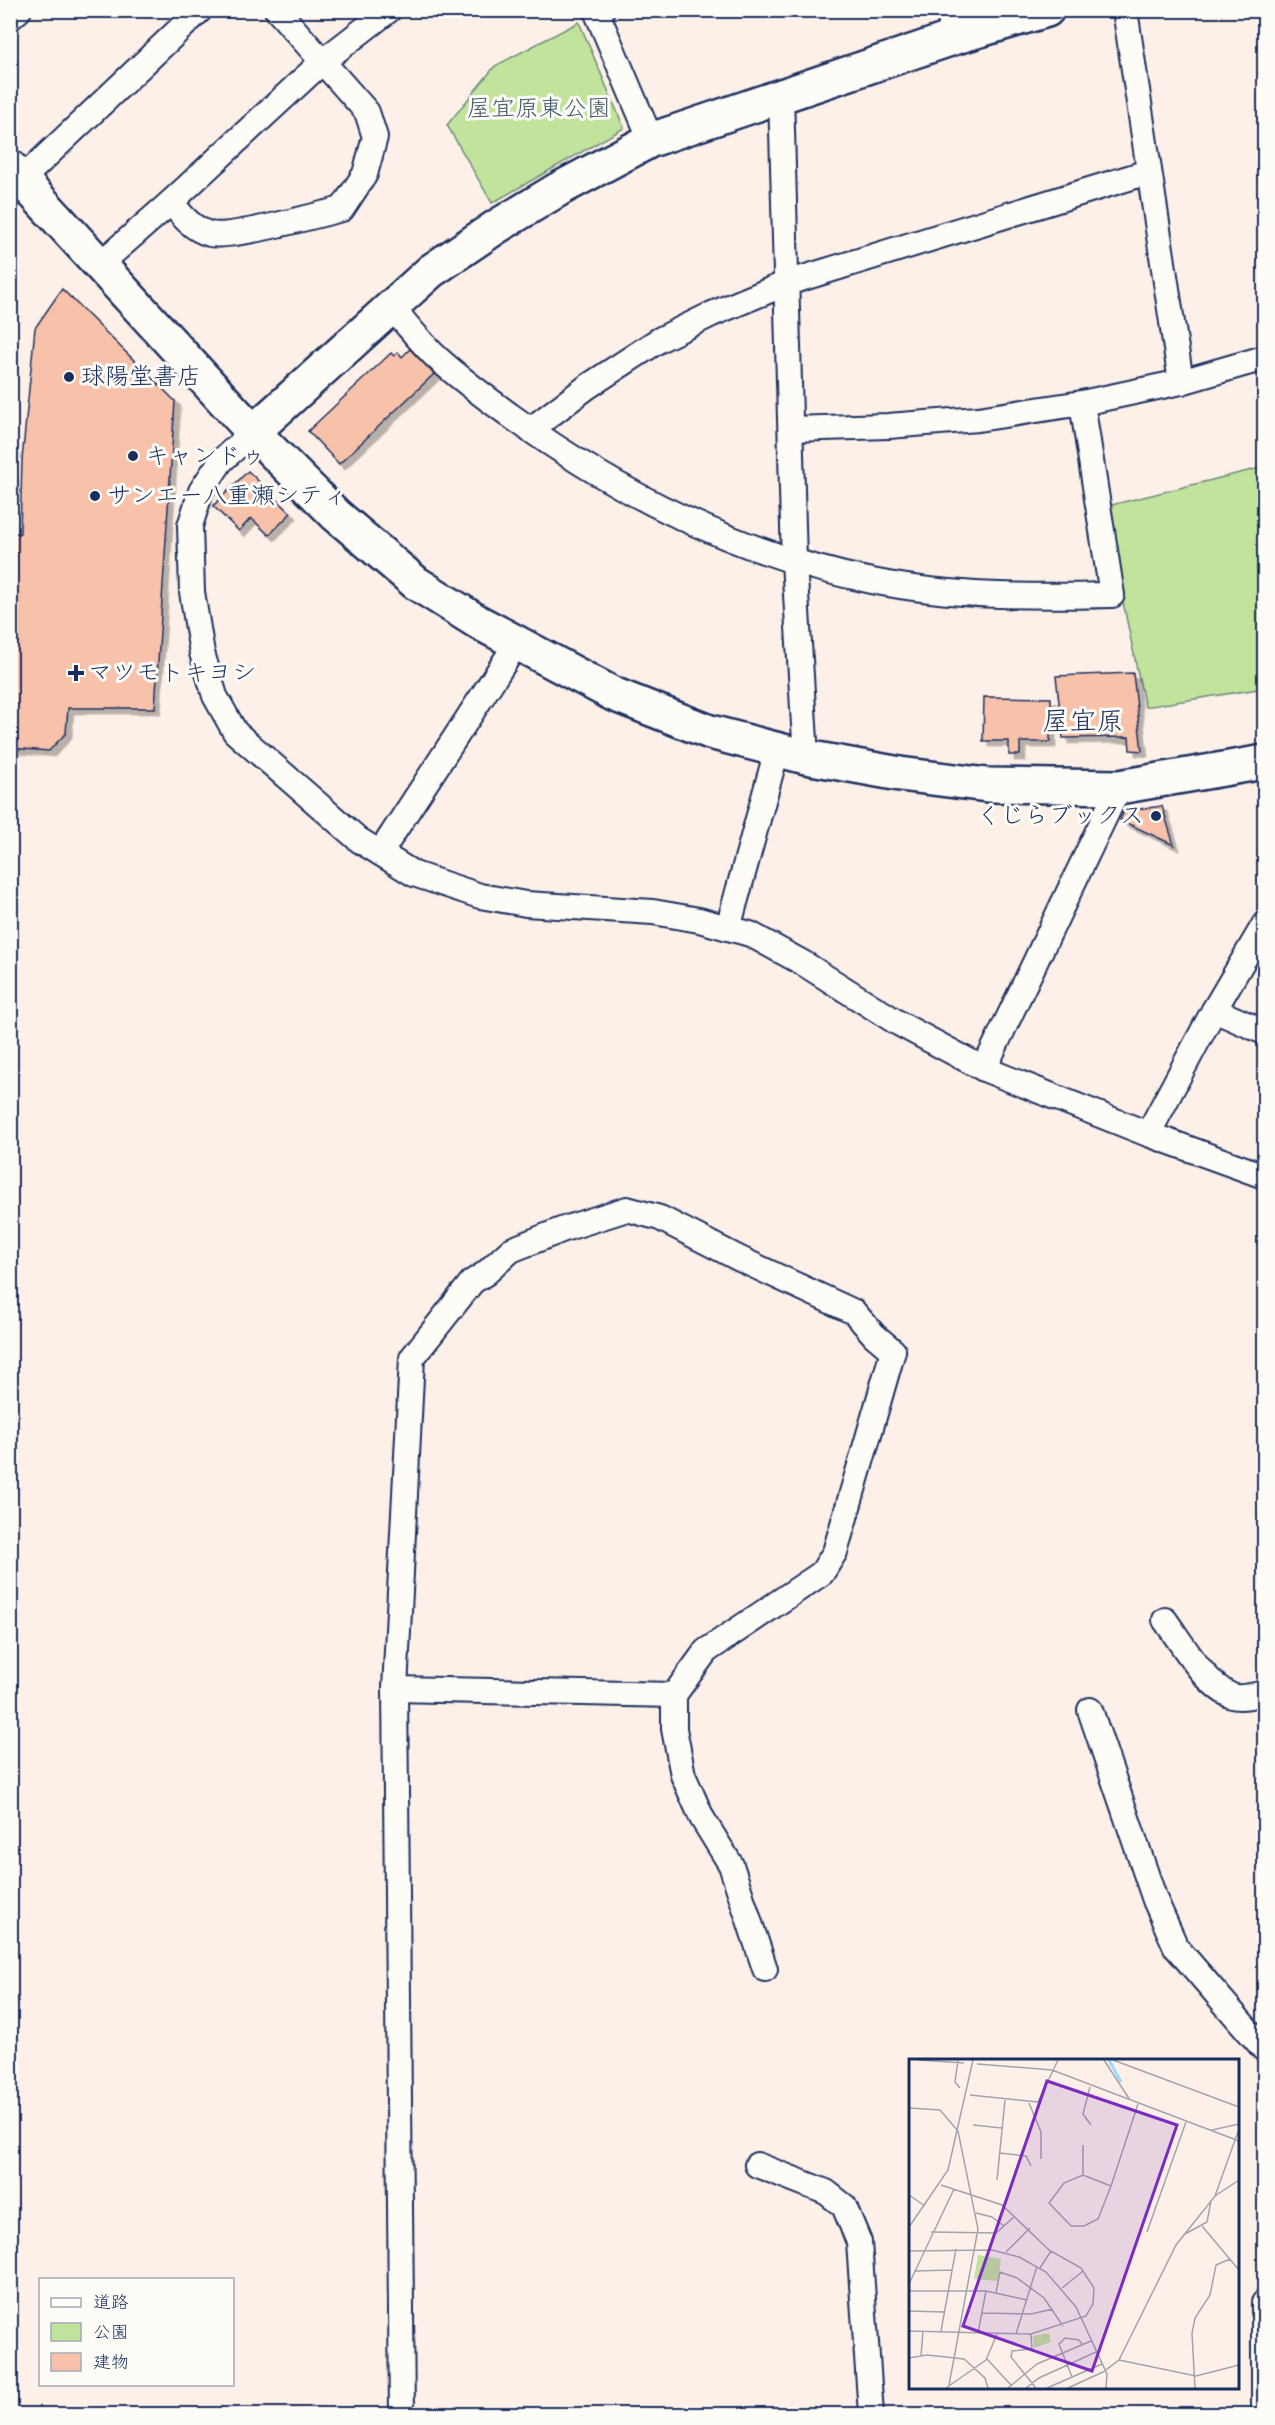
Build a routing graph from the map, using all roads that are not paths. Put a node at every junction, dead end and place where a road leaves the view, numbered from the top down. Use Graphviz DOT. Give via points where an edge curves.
graph roads {
  1 [pos="19,10"];
  2 [pos="200,10"];
  3 [pos="277,10"];
  4 [pos="389,10"];
  5 [pos="602,10"];
  6 [pos="1047,10"];
  7 [pos="1125,10"];
  8 [pos="10,18"];
  9 [pos="951,24"];
  10 [pos="323,61"];
  11 [pos="781,94"];
  12 [pos="651,140"];
  13 [pos="1148,172"];
  14 [pos="16,173"];
  15 [pos="171,202"];
  16 [pos="100,264"];
  17 [pos="787,283"];
  18 [pos="391,307"];
  19 [pos="1264,358"];
  20 [pos="1181,382"];
  21 [pos="1082,403"];
  22 [pos="791,429"];
  23 [pos="530,430"];
  24 [pos="253,432"];
  25 [pos="794,562"];
  26 [pos="517,643"];
  27 [pos="792,754"];
  28 [pos="1264,762"];
  29 [pos="1119,787"];
  30 [pos="380,853"];
  31 [pos="1264,925"];
  32 [pos="728,928"];
  33 [pos="1214,1010"];
  34 [pos="1264,1032"];
  35 [pos="984,1069"];
  36 [pos="1148,1134"];
  37 [pos="1264,1176"];
  38 [pos="1165,1620"];
  39 [pos="395,1689"];
  40 [pos="1264,1693"];
  41 [pos="674,1695"];
  42 [pos="1090,1710"];
  43 [pos="765,1969"];
  44 [pos="1264,2049"];
  45 [pos="757,2165"];
  46 [pos="1264,2303"];
  47 [pos="402,2415"];
  48 [pos="871,2415"];
  49 [pos="1264,2415"];
  1 -- 8 [label="street"];
  2 -- 14 [label="street"];
  3 -- 10 [label="street"];
  4 -- 10 [label="street"];
  5 -- 12 [label="street" via="597,13"];
  6 -- 9 [label="street"];
  7 -- 13 [label="street"];
  9 -- 11 [label="street"];
  10 -- 15 [label="street"];
  10 -- 15 [label="street" via="367,112 375,137 365,174 342,209 244,231 211,234 187,222"];
  11 -- 12 [label="street"];
  11 -- 17 [label="street"];
  12 -- 18 [label="street" via="496,227 431,271"];
  13 -- 17 [label="street"];
  13 -- 20 [label="street"];
  14 -- 16 [label="street"];
  15 -- 16 [label="street"];
  16 -- 24 [label="street"];
  17 -- 22 [label="street"];
  17 -- 23 [label="street" via="659,340"];
  18 -- 23 [label="street" via="433,354"];
  18 -- 24 [label="street"];
  19 -- 20 [label="street"];
  20 -- 21 [label="street"];
  21 -- 22 [label="street" via="978,419"];
  21 -- 25 [label="street" via="1112,595 1036,597 945,591 873,581"];
  22 -- 25 [label="street"];
  23 -- 25 [label="street" via="645,499"];
  24 -- 26 [label="street" via="336,515 416,583"];
  24 -- 30 [label="street" via="221,461 201,491 190,526 192,592 202,653 215,696 235,732 359,840"];
  25 -- 27 [label="street"];
  26 -- 27 [label="street" via="613,694 710,732"];
  26 -- 30 [label="street"];
  27 -- 29 [label="street" via="900,774 987,784"];
  27 -- 32 [label="street"];
  28 -- 29 [label="street"];
  29 -- 35 [label="street"];
  30 -- 32 [label="street" via="414,874 480,896 526,904 653,912"];
  31 -- 33 [label="street"];
  32 -- 35 [label="street" via="750,934 803,963 898,1023"];
  33 -- 34 [label="street"];
  33 -- 36 [label="street"];
  35 -- 36 [label="street"];
  36 -- 37 [label="street"];
  38 -- 40 [label="street" via="1219,1688 1234,1697"];
  39 -- 41 [label="street"];
  39 -- 41 [label="street" via="412,1358 472,1282 511,1251 627,1209 660,1218 854,1312 893,1351 835,1552 822,1573 706,1652"];
  39 -- 47 [label="street"];
  41 -- 43 [label="street" via="674,1730 684,1775 702,1818 731,1865"];
  42 -- 44 [label="street" via="1155,1900 1176,1947"];
  45 -- 48 [label="street" via="826,2192 844,2206 859,2242"];
  46 -- 49 [label="street"];
}
